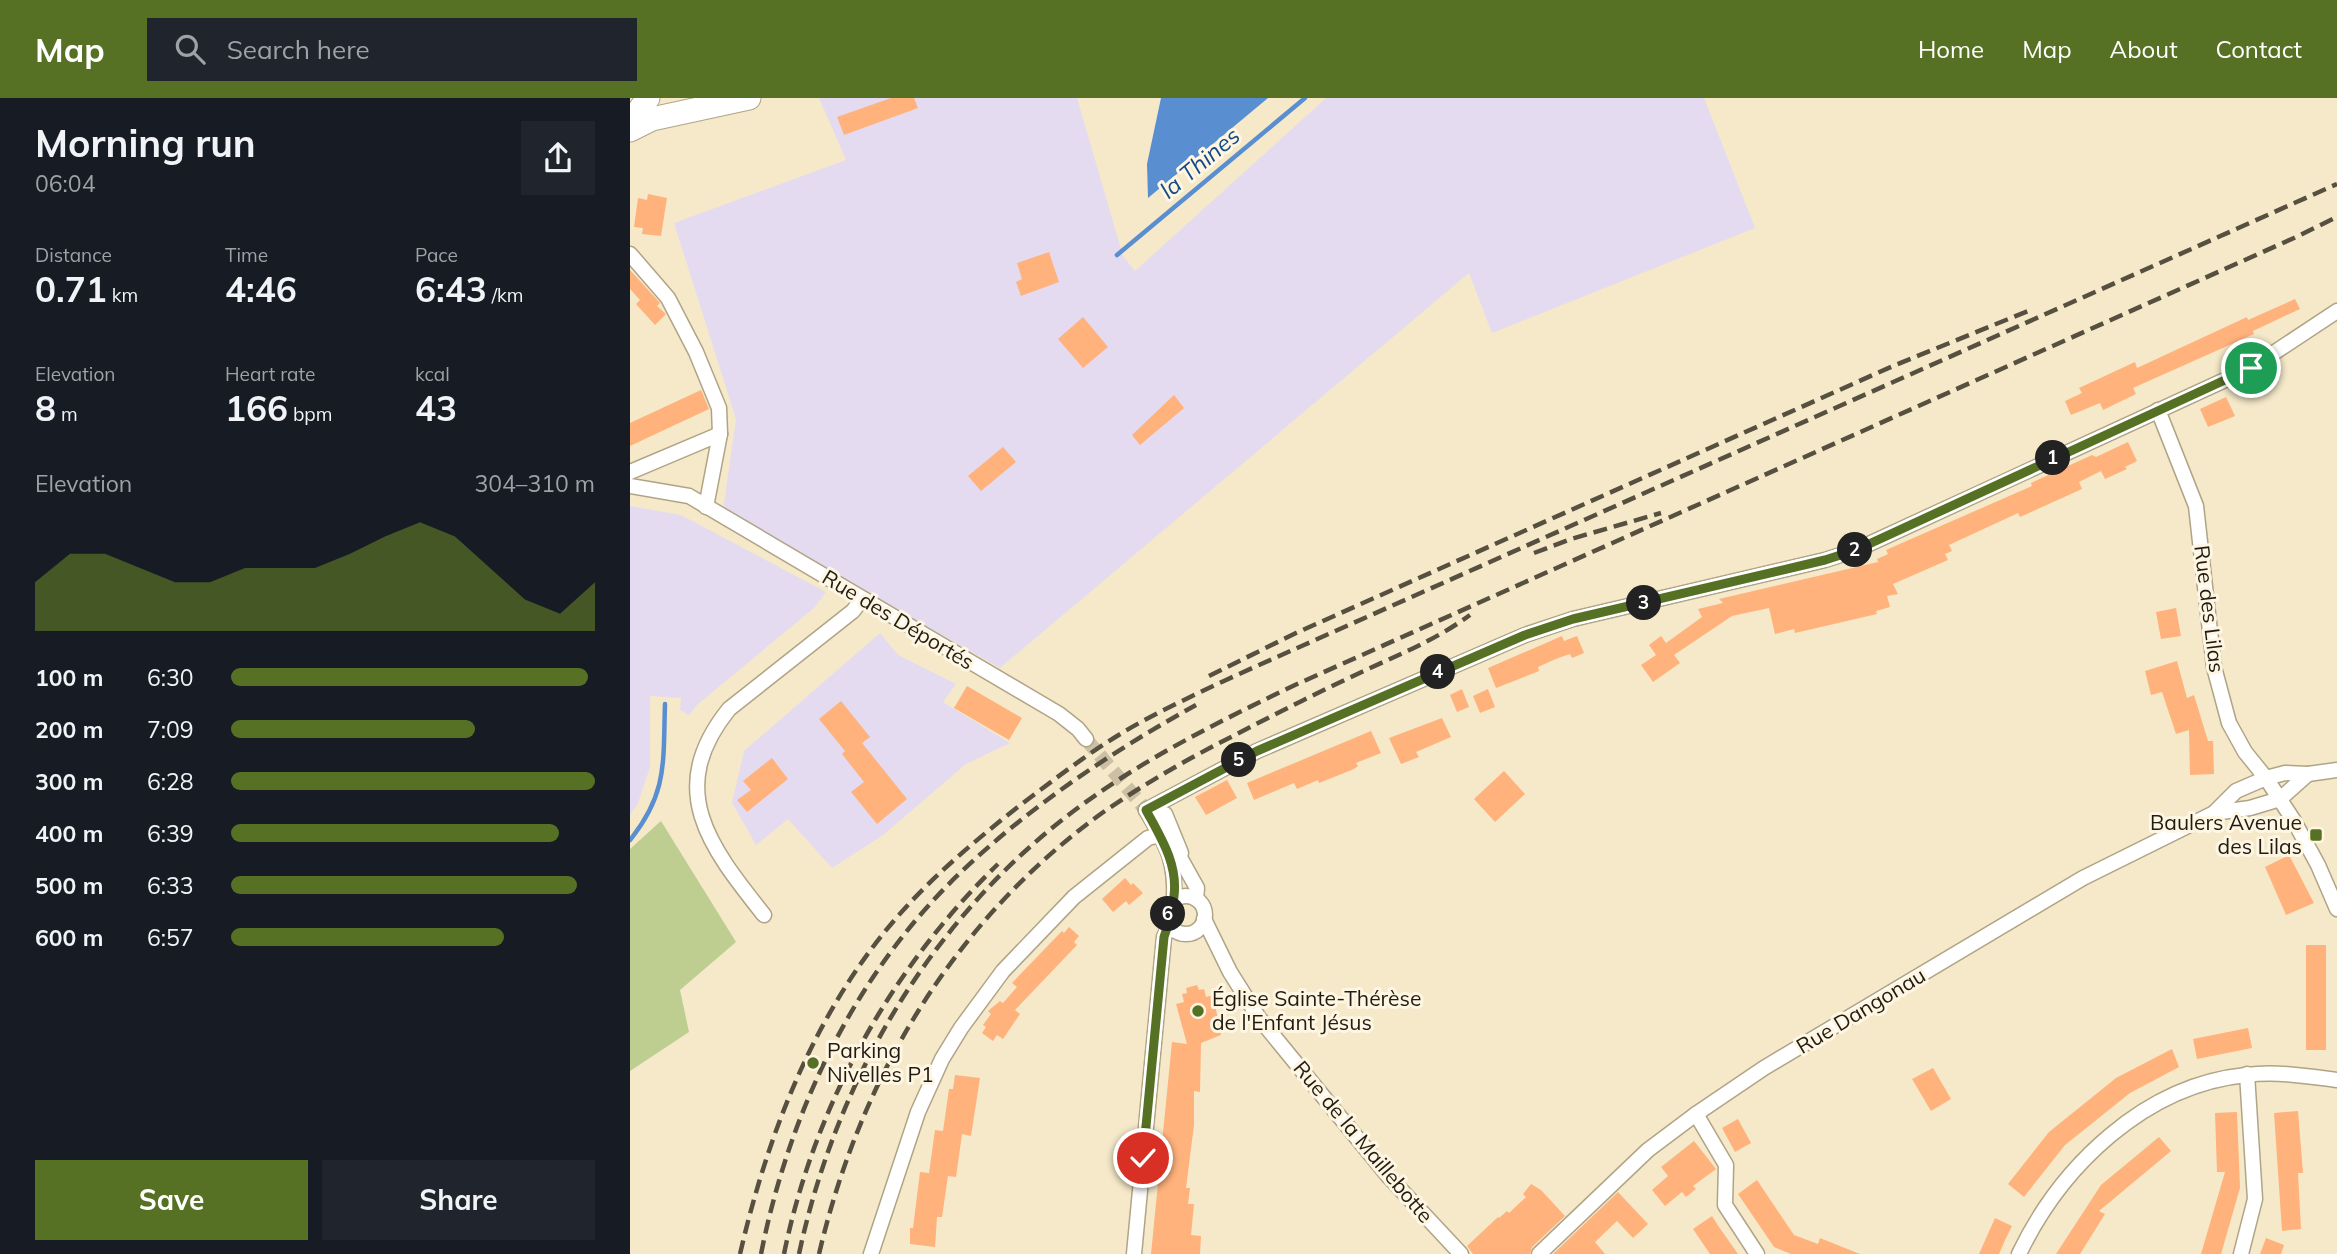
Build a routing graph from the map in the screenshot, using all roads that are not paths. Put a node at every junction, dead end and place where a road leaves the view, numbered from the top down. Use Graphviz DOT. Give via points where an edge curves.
graph roads {
  1 [pos="648,98"];
  2 [pos="749,98"];
  3 [pos="630,123"];
  4 [pos="630,131"];
  5 [pos="630,254"];
  6 [pos="2337,311"];
  7 [pos="2158,410"];
  8 [pos="720,434"];
  9 [pos="630,472"];
  10 [pos="630,486"];
  11 [pos="706,507"];
  12 [pos="862,599"];
  13 [pos="1086,739"];
  14 [pos="2337,770"];
  15 [pos="2308,774"];
  16 [pos="2266,778"];
  17 [pos="2280,799"];
  18 [pos="1146,810"];
  19 [pos="2214,813"];
  20 [pos="1160,835"];
  21 [pos="1186,866"];
  22 [pos="1196,899"];
  23 [pos="1174,900"];
  24 [pos="2337,909"];
  25 [pos="764,915"];
  26 [pos="1204,919"];
  27 [pos="1170,924"];
  28 [pos="2247,1074"];
  29 [pos="2337,1080"];
  30 [pos="1696,1114"];
  31 [pos="871,1254"];
  32 [pos="1134,1254"];
  33 [pos="1461,1254"];
  34 [pos="1539,1254"];
  35 [pos="1757,1254"];
  36 [pos="2019,1254"];
  37 [pos="2241,1254"];
  1 -- 3 [label="main road"];
  2 -- 4 [label="main road" via="652,120"];
  5 -- 8 [label="street" via="668,298 696,352 719,408"];
  6 -- 7 [label="street" via="2251,368"];
  7 -- 16 [label="street, Rue des Lilas" via="2196,506 2214,667 2230,723"];
  7 -- 18 [label="street" via="1856,550 1573,619 1525,635 1257,751"];
  8 -- 9 [label="street"];
  8 -- 11 [label="street"];
  10 -- 11 [label="street, Rue des Déportés" via="689,496"];
  11 -- 12 [label="street, Rue des Déportés"];
  12 -- 13 [label="street, Rue des Déportés" via="1059,714"];
  12 -- 25 [label="street" via="853,611 729,709 714,727 702,754 697,788 711,843"];
  14 -- 15 [label="street, Rue Dangonau"];
  15 -- 16 [label="street, Rue Dangonau"];
  15 -- 17 [label="street"];
  16 -- 17 [label="street, Rue des Lilas"];
  16 -- 19 [label="street, Rue Dangonau" via="2236,791"];
  17 -- 19 [label="street, Rue Dangonau"];
  17 -- 24 [label="street, Rue des Lilas"];
  18 -- 20 [label="street"];
  18 -- 21 [label="street" via="1165,814"];
  19 -- 30 [label="street, Rue Dangonau" via="2083,878 1764,1068"];
  20 -- 21 [label="street" via="1167,835"];
  20 -- 23 [label="street" via="1173,862"];
  20 -- 31 [label="street" via="1148,838 1074,897 985,992 942,1059 918,1112"];
  21 -- 22 [label="street" via="1197,888"];
  22 -- 23 [label="street"];
  22 -- 26 [label="street" via="1203,906"];
  23 -- 27 [label="street" via="1168,911"];
  26 -- 27 [label="street" via="1190,933 1179,932"];
  26 -- 33 [label="street, Rue de la Maillebotte" via="1259,1018 1389,1177"];
  27 -- 32 [label="street" via="1164,937"];
  28 -- 29 [label="street"];
  28 -- 36 [label="street" via="2189,1089 2116,1131 2056,1192"];
  28 -- 37 [label="street" via="2255,1199"];
  30 -- 34 [label="street, Rue Dangonau" via="1648,1150"];
  30 -- 35 [label="street" via="1726,1165 1725,1205"];
}
